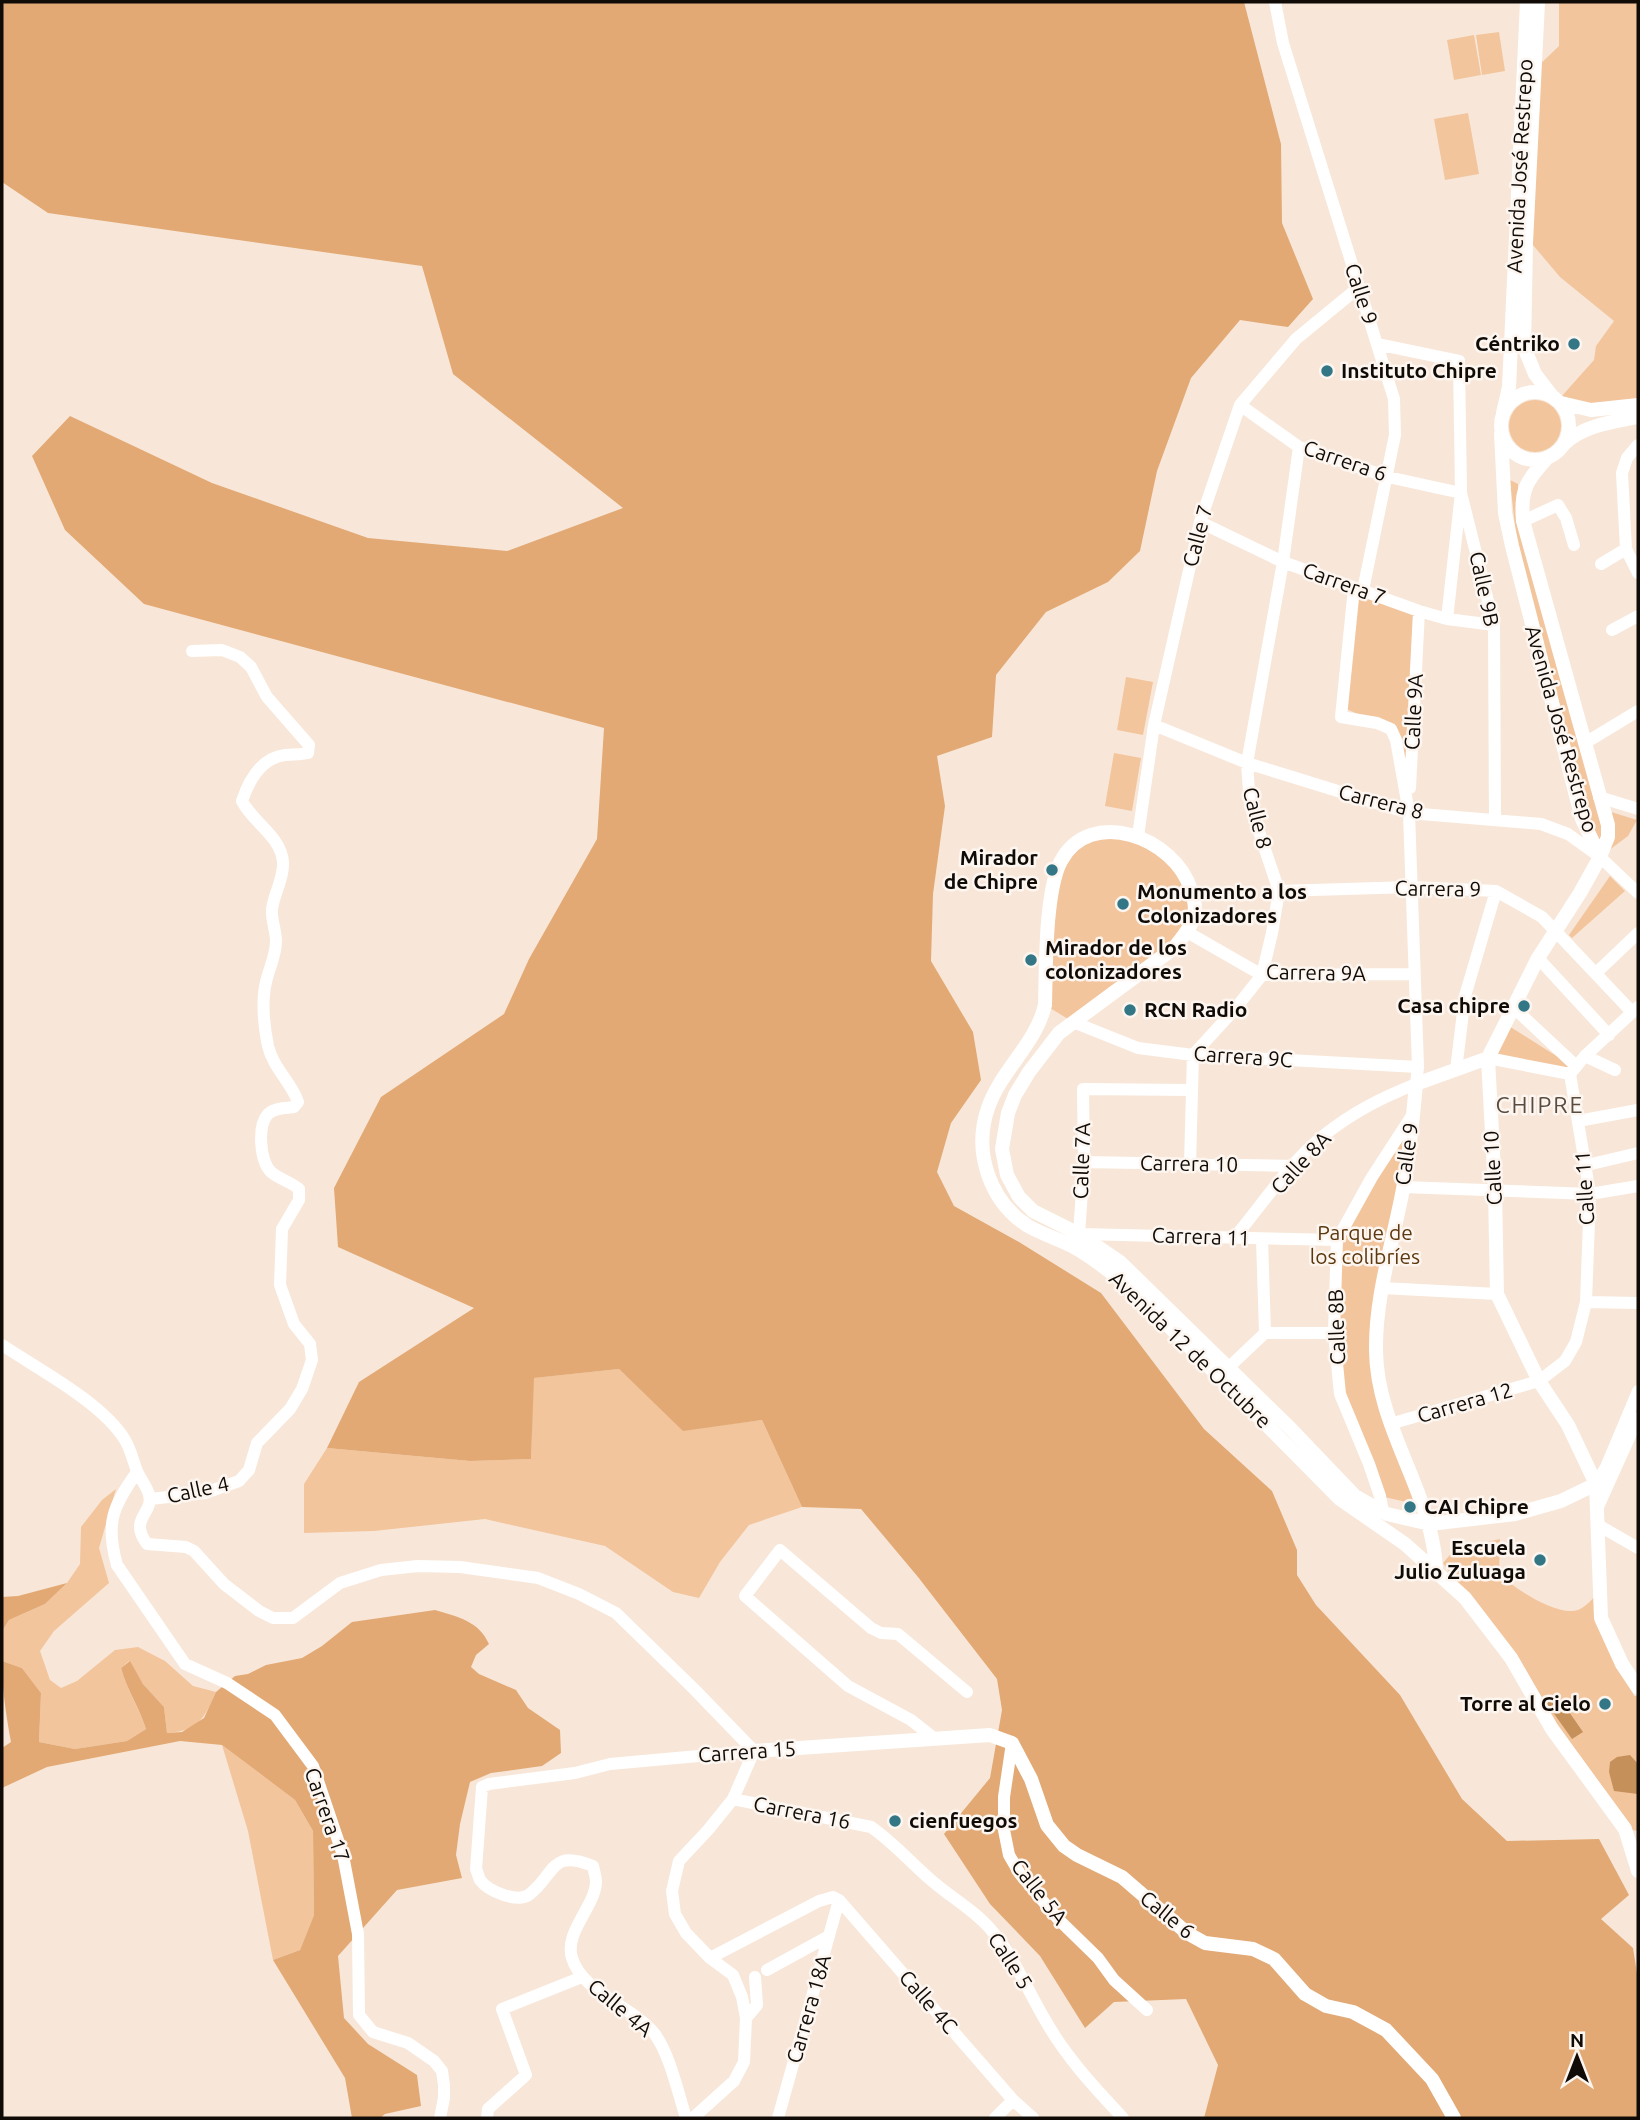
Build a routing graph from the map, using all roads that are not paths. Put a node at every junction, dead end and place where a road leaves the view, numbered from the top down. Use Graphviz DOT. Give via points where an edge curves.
graph roads {
  1 [pos="1275,2"];
  2 [pos="1527,2"];
  3 [pos="1538,2"];
  4 [pos="1359,288"];
  5 [pos="1377,344"];
  6 [pos="1556,400"];
  7 [pos="1240,405"];
  8 [pos="1638,405"];
  9 [pos="1503,414"];
  10 [pos="1638,417"];
  11 [pos="1501,433"];
  12 [pos="1565,443"];
  13 [pos="1638,445"];
  14 [pos="1299,447"];
  15 [pos="1548,457"];
  16 [pos="1388,477"];
  17 [pos="1461,493"];
  18 [pos="1524,521"];
  19 [pos="1200,522"];
  20 [pos="1574,545"];
  21 [pos="1626,549"];
  22 [pos="1283,562"];
  23 [pos="1601,564"];
  24 [pos="1638,573"];
  25 [pos="1359,589"];
  26 [pos="1419,611"];
  27 [pos="1638,616"];
  28 [pos="1447,619"];
  29 [pos="1494,625"];
  30 [pos="1612,630"];
  31 [pos="192,651"];
  32 [pos="1638,711"];
  33 [pos="1154,725"];
  34 [pos="1585,743"];
  35 [pos="1247,764"];
  36 [pos="1599,797"];
  37 [pos="1638,809"];
  38 [pos="1409,813"];
  39 [pos="1495,819"];
  40 [pos="1138,835"];
  41 [pos="1600,857"];
  42 [pos="1411,887"];
  43 [pos="1279,891"];
  44 [pos="1496,891"];
  45 [pos="1638,893"];
  46 [pos="1556,929"];
  47 [pos="1186,932"];
  48 [pos="1638,933"];
  49 [pos="1538,958"];
  50 [pos="1596,973"];
  51 [pos="1414,974"];
  52 [pos="1262,975"];
  53 [pos="1513,1007"];
  54 [pos="1635,1009"];
  55 [pos="1073,1022"];
  56 [pos="1609,1035"];
  57 [pos="1192,1055"];
  58 [pos="1488,1058"];
  59 [pos="1577,1066"];
  60 [pos="1418,1068"];
  61 [pos="1456,1070"];
  62 [pos="1615,1070"];
  63 [pos="1416,1084"];
  64 [pos="1190,1090"];
  65 [pos="1638,1110"];
  66 [pos="1413,1115"];
  67 [pos="1578,1121"];
  68 [pos="1638,1153"];
  69 [pos="1084,1162"];
  70 [pos="1190,1164"];
  71 [pos="1587,1165"];
  72 [pos="1294,1166"];
  73 [pos="1638,1186"];
  74 [pos="1403,1187"];
  75 [pos="1495,1190"];
  76 [pos="1590,1194"];
  77 [pos="1234,1238"];
  78 [pos="1262,1238"];
  79 [pos="1075,1240"];
  80 [pos="1337,1240"];
  81 [pos="1382,1288"];
  82 [pos="1497,1294"];
  83 [pos="1586,1302"];
  84 [pos="1638,1303"];
  85 [pos="1265,1333"];
  86 [pos="1334,1333"];
  87 [pos="2,1345"];
  88 [pos="1228,1368"];
  89 [pos="1539,1381"];
  90 [pos="1638,1391"];
  91 [pos="1638,1418"];
  92 [pos="1390,1424"];
  93 [pos="1628,1443"];
  94 [pos="137,1472"];
  95 [pos="1596,1483"];
  96 [pos="150,1499"];
  97 [pos="1561,1501"];
  98 [pos="1597,1510"];
  99 [pos="1383,1512"];
  100 [pos="1430,1524"];
  101 [pos="1598,1525"];
  102 [pos="1638,1548"];
  103 [pos="1436,1570"];
  104 [pos="1638,1688"];
  105 [pos="967,1692"];
  106 [pos="934,1740"];
  107 [pos="1012,1743"];
  108 [pos="754,1751"];
  109 [pos="733,1799"];
  110 [pos="871,1827"];
  111 [pos="1631,1830"];
  112 [pos="1638,1871"];
  113 [pos="839,1900"];
  114 [pos="830,1936"];
  115 [pos="710,1958"];
  116 [pos="767,1970"];
  117 [pos="582,1977"];
  118 [pos="755,1977"];
  119 [pos="1147,2010"];
  120 [pos="746,2018"];
  121 [pos="1013,2100"];
  122 [pos="440,2118"];
  123 [pos="487,2118"];
  124 [pos="686,2118"];
  125 [pos="693,2118"];
  126 [pos="778,2118"];
  127 [pos="995,2118"];
  128 [pos="1033,2118"];
  129 [pos="1124,2118"];
  130 [pos="1454,2118"];
  1 -- 4 [label="street, Calle 9" via="1283,43"];
  2 -- 9 [label="main road, Avenida José Restrepo" via="1509,387"];
  3 -- 6 [label="main road, Avenida José Restrepo" via="1524,347 1535,374"];
  4 -- 5 [label="street, Calle 9"];
  4 -- 7 [label="street, Calle 7" via="1296,339"];
  5 -- 16 [label="street, Calle 9" via="1394,399 1395,435"];
  5 -- 17 [label="street, Calle 9B" via="1459,361"];
  6 -- 8 [label="main road" via="1591,410"];
  6 -- 9 [label="main road" via="1533,392 1523,394"];
  6 -- 12 [label="main road" via="1569,422"];
  7 -- 14 [label="street, Carrera 6"];
  7 -- 19 [label="street, Calle 7"];
  9 -- 11 [label="main road"];
  10 -- 12 [label="main road" via="1588,429"];
  11 -- 15 [label="main road" via="1519,456"];
  11 -- 41 [label="main road, Avenida José Restrepo" via="1511,546 1582,819"];
  12 -- 15 [label="main road"];
  13 -- 21 [label="street" via="1622,473"];
  14 -- 16 [label="street, Carrera 6"];
  14 -- 22 [label="street, Calle 8"];
  15 -- 18 [label="main road, Avenida José Restrepo" via="1526,484"];
  16 -- 17 [label="street, Carrera 6"];
  16 -- 25 [label="street, Calle 9"];
  17 -- 28 [label="street"];
  17 -- 29 [label="street, Calle 9B"];
  18 -- 20 [label="street" via="1558,505"];
  18 -- 34 [label="main road, Avenida José Restrepo"];
  19 -- 22 [label="street, Carrera 7"];
  19 -- 33 [label="street, Calle 7"];
  21 -- 23 [label="street"];
  21 -- 24 [label="street"];
  22 -- 25 [label="street, Carrera 7"];
  22 -- 35 [label="street, Calle 8"];
  25 -- 26 [label="street, Carrera 7"];
  25 -- 38 [label="street, Calle 9" via="1341,717 1391,729"];
  26 -- 28 [label="street, Carrera 7"];
  26 -- 38 [label="street, Calle 9A"];
  27 -- 30 [label="street"];
  28 -- 29 [label="street, Carrera 7"];
  29 -- 39 [label="street, Calle 9B"];
  31 -- 96 [label="street, Calle 4" via="222,650 240,657 309,745 308,753 283,755 259,767 243,801 276,843 283,861 272,912 276,939 264,1010 269,1051 298,1102 268,1114 260,1129 270,1171 299,1189 299,1200 282,1229 280,1285 294,1324 310,1344 312,1360 290,1409 257,1443 249,1470 239,1481 205,1493"];
  32 -- 34 [label="street"];
  33 -- 35 [label="street, Carrera 8"];
  33 -- 40 [label="street, Calle 7"];
  34 -- 36 [label="main road, Avenida José Restrepo"];
  35 -- 38 [label="street, Carrera 8"];
  35 -- 43 [label="street, Calle 8" via="1250,805"];
  36 -- 37 [label="street"];
  36 -- 41 [label="main road, Avenida José Restrepo" via="1608,825"];
  38 -- 39 [label="street, Carrera 8"];
  38 -- 42 [label="street, Calle 9"];
  39 -- 41 [label="street, Carrera 8" via="1541,824 1568,834"];
  40 -- 47 [label="main road" via="1167,852 1188,881 1195,908"];
  40 -- 79 [label="main road, Avenida 12 de Octubre" via="1093,836 1079,841 1062,859 1052,888 1040,1024 1009,1069 984,1123 986,1168 994,1190 1028,1226"];
  41 -- 45 [label="street, Carrera 8"];
  41 -- 46 [label="main road, Calle 10"];
  42 -- 43 [label="street, Carrera 9"];
  42 -- 44 [label="street, Carrera 9"];
  42 -- 51 [label="street, Calle 9"];
  43 -- 52 [label="street"];
  44 -- 46 [label="street, Carrera 9"];
  44 -- 61 [label="street" via="1465,996"];
  46 -- 49 [label="main road, Calle 10"];
  46 -- 50 [label="street, Carrera 9"];
  47 -- 52 [label="street, Carrera 9A"];
  47 -- 55 [label="main road, Avenida 12 de Octubre" via="1164,957"];
  48 -- 50 [label="street"];
  49 -- 53 [label="main road, Calle 10"];
  49 -- 56 [label="street"];
  50 -- 54 [label="street, Carrera 9"];
  51 -- 52 [label="street, Carrera 9A"];
  51 -- 60 [label="street, Calle 9"];
  52 -- 57 [label="street"];
  53 -- 58 [label="main road, Calle 10"];
  53 -- 59 [label="street"];
  54 -- 56 [label="street"];
  55 -- 57 [label="street, Carrera 9C" via="1138,1048"];
  55 -- 79 [label="main road, Avenida 12 de Octubre" via="1059,1033 1015,1095 1004,1124 1002,1149 1013,1188 1026,1205"];
  56 -- 59 [label="street"];
  57 -- 60 [label="street, Carrera 9C"];
  57 -- 64 [label="street"];
  58 -- 59 [label="street"];
  58 -- 61 [label="main road"];
  58 -- 75 [label="main road, Calle 10"];
  59 -- 62 [label="street"];
  59 -- 67 [label="street, Calle 11"];
  60 -- 63 [label="street, Calle 9"];
  61 -- 63 [label="main road"];
  63 -- 66 [label="main road, Calle 9"];
  63 -- 72 [label="street, Calle 8A" via="1374,1101 1321,1137"];
  64 -- 69 [label="street, Calle 7A" via="1083,1089"];
  64 -- 70 [label="street"];
  65 -- 67 [label="street"];
  66 -- 74 [label="main road, Calle 9"];
  66 -- 80 [label="street, Calle 8B"];
  67 -- 71 [label="street, Calle 11"];
  68 -- 71 [label="street"];
  69 -- 70 [label="street, Carrera 10"];
  69 -- 79 [label="street, Calle 7A"];
  70 -- 72 [label="street, Carrera 10"];
  71 -- 76 [label="street, Calle 11"];
  72 -- 77 [label="street, Calle 8A"];
  73 -- 76 [label="street"];
  74 -- 75 [label="street"];
  74 -- 81 [label="main road, Calle 9"];
  75 -- 76 [label="street"];
  75 -- 82 [label="main road, Calle 10"];
  76 -- 83 [label="street, Calle 11"];
  77 -- 78 [label="street, Carrera 11"];
  77 -- 79 [label="street, Carrera 11"];
  78 -- 80 [label="street, Carrera 11"];
  78 -- 85 [label="street"];
  79 -- 88 [label="main road, Avenida 12 de Octubre" via="1120,1262"];
  79 -- 103 [label="main road, Avenida 12 de Octubre" via="1141,1298 1340,1499"];
  80 -- 86 [label="street, Calle 8B"];
  81 -- 82 [label="street"];
  81 -- 92 [label="main road, Calle 9" via="1376,1351"];
  82 -- 89 [label="main road, Calle 10"];
  83 -- 84 [label="street"];
  83 -- 89 [label="street, Calle 11" via="1576,1342 1565,1362"];
  85 -- 86 [label="street"];
  85 -- 88 [label="street"];
  86 -- 99 [label="street, Calle 8B" via="1340,1394"];
  87 -- 94 [label="street" via="82,1396 125,1440"];
  88 -- 99 [label="main road, Avenida 12 de Octubre" via="1355,1496"];
  89 -- 92 [label="street, Carrera 12"];
  89 -- 95 [label="main road, Calle 10" via="1568,1425"];
  90 -- 93 [label="street"];
  91 -- 93 [label="street"];
  92 -- 100 [label="main road, Calle 9"];
  93 -- 95 [label="street"];
  93 -- 98 [label="street"];
  94 -- 96 [label="street"];
  94 -- 122 [label="street, Carrera 17" via="113,1513 112,1547 117,1565 186,1664 227,1683 275,1715 313,1766 343,1855 358,1934 359,2015 373,2032 408,2043 442,2071"];
  95 -- 97 [label="main road, Avenida 12 de Octubre"];
  95 -- 98 [label="main road"];
  96 -- 108 [label="street" via="140,1519 141,1536 147,1544 194,1551 224,1584 273,1618 293,1618 340,1583 381,1570 418,1566 538,1578 579,1594 616,1613"];
  97 -- 98 [label="main road"];
  97 -- 100 [label="main road, Avenida 12 de Octubre" via="1515,1514"];
  98 -- 101 [label="main road"];
  99 -- 100 [label="main road, Avenida 12 de Octubre"];
  100 -- 103 [label="main road, Calle 9"];
  101 -- 102 [label="street"];
  101 -- 104 [label="main road" via="1601,1618"];
  103 -- 111 [label="main road, Avenida 12 de Octubre" via="1465,1598 1511,1658 1552,1730"];
  105 -- 106 [label="street" via="898,1634 871,1628 779,1550 745,1596 848,1686 911,1720"];
  106 -- 107 [label="main road, Carrera 15" via="990,1735"];
  106 -- 108 [label="main road, Carrera 15"];
  107 -- 119 [label="street, Calle 5A" via="1004,1797 1009,1855 1058,1919"];
  107 -- 130 [label="main road, Calle 6" via="1048,1825 1064,1846 1122,1877 1186,1933 1205,1943 1253,1949 1274,1959 1305,1994 1386,2030 1432,2079"];
  108 -- 109 [label="street"];
  108 -- 117 [label="street, Carrera 15" via="610,1764 482,1787 476,1869 489,1888 521,1898 562,1861 578,1860 593,1866 596,1882 571,1948"];
  109 -- 110 [label="street, Carrera 16"];
  109 -- 115 [label="street" via="679,1861 672,1891 675,1914"];
  110 -- 129 [label="street, Calle 5" via="991,1929 1084,2078"];
  111 -- 112 [label="main road, Avenida 12 de Octubre"];
  113 -- 114 [label="street, Carrera 18A"];
  113 -- 115 [label="street" via="828,1897 819,1901"];
  113 -- 121 [label="street, Calle 4C"];
  114 -- 116 [label="street"];
  114 -- 126 [label="street, Carrera 18A"];
  115 -- 120 [label="street" via="733,1975"];
  117 -- 123 [label="street" via="502,2010 526,2075 488,2109"];
  117 -- 124 [label="street, Calle 4A" via="652,2031 661,2044"];
  118 -- 120 [label="street" via="757,2005"];
  120 -- 125 [label="street" via="744,2062 734,2081"];
  121 -- 127 [label="street"];
  121 -- 128 [label="street, Calle 4C"];
}
